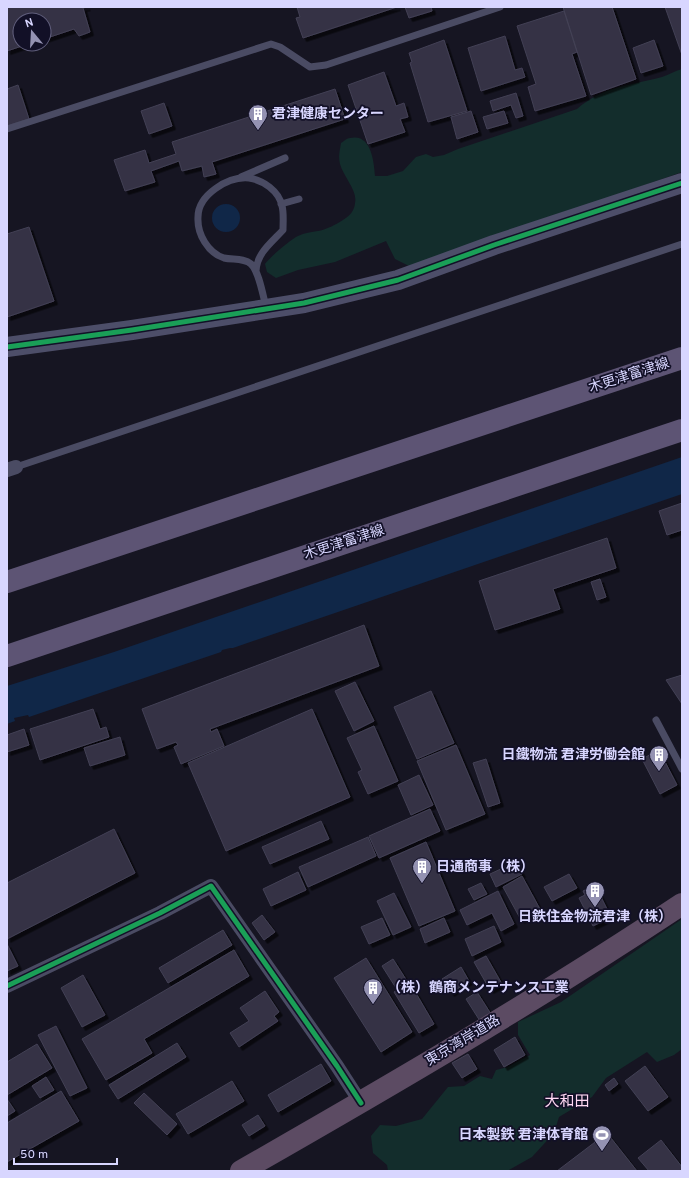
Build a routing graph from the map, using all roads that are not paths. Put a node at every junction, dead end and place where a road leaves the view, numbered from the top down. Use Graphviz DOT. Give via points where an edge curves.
graph roads {
  1 [pos="500,7"];
  2 [pos="7,129"];
  3 [pos="285,158"];
  4 [pos="236,180"];
  5 [pos="682,183"];
  6 [pos="299,199"];
  7 [pos="281,204"];
  8 [pos="682,244"];
  9 [pos="256,271"];
  10 [pos="267,309"];
  11 [pos="7,347"];
  12 [pos="682,358"];
  13 [pos="682,430"];
  14 [pos="11,469"];
  15 [pos="7,582"];
  16 [pos="7,656"];
  17 [pos="656,720"];
  18 [pos="682,769"];
  19 [pos="682,904"];
  20 [pos="7,986"];
  21 [pos="361,1103"];
  22 [pos="241,1171"];
  1 -- 2 [label="lane" via="326,65 310,67 271,44"];
  3 -- 4 [label="lane"];
  4 -- 7 [label="lane" via="248,178 261,182 271,188"];
  4 -- 9 [label="lane" via="211,191 202,201 198,216 199,230 213,253 224,258 244,260"];
  5 -- 10 [label="street" via="494,245 398,280 304,303"];
  6 -- 7 [label="lane"];
  7 -- 9 [label="lane" via="283,230 260,256"];
  8 -- 14 [label="lane"];
  9 -- 10 [label="lane"];
  10 -- 11 [label="street"];
  12 -- 15 [label="main road, 木更津富津線"];
  13 -- 16 [label="main road, 木更津富津線"];
  17 -- 18 [label="lane"];
  19 -- 21 [label="highway, 東京湾岸道路" via="614,949"];
  20 -- 21 [label="street" via="211,886"];
  21 -- 22 [label="highway, 東京湾岸道路"];
}
